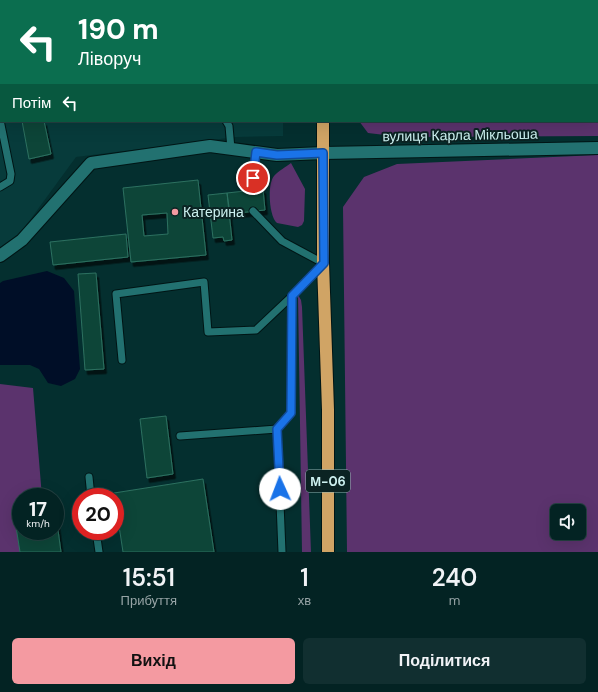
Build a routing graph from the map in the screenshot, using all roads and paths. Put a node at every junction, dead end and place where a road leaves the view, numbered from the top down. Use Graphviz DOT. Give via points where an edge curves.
graph roads {
  1 [pos="227,122"];
  2 [pos="323,122"];
  3 [pos="0,124"];
  4 [pos="598,148"];
  5 [pos="231,149"];
  6 [pos="256,152"];
  7 [pos="323,153"];
  8 [pos="0,187"];
  9 [pos="251,190"];
  10 [pos="253,211"];
  11 [pos="0,256"];
  12 [pos="324,263"];
  13 [pos="292,296"];
  14 [pos="122,360"];
  15 [pos="277,429"];
  16 [pos="180,436"];
  17 [pos="89,477"];
  18 [pos="90,488"];
  19 [pos="97,540"];
  20 [pos="98,552"];
  21 [pos="282,552"];
  22 [pos="328,552"];
  1 -- 5 [label="lane"];
  2 -- 7 [label="highway, М-06"];
  3 -- 8 [label="lane" via="12,174 10,181"];
  4 -- 7 [label="street, вулиця Карла Мікльоша"];
  5 -- 6 [label="street, вулиця Карла Мікльоша"];
  5 -- 11 [label="street, вулиця Карла Мікльоша" via="210,146 91,163 22,240"];
  6 -- 7 [label="street, вулиця Карла Мікльоша" via="277,155"];
  6 -- 9 [label="lane"];
  7 -- 12 [label="highway, М-06"];
  10 -- 12 [label="lane" via="282,241"];
  12 -- 13 [label="lane"];
  12 -- 22 [label="highway, М-06"];
  13 -- 14 [label="lane" via="256,330 208,332 204,282 116,294"];
  13 -- 15 [label="lane" via="291,413"];
  15 -- 16 [label="lane"];
  15 -- 21 [label="lane"];
  17 -- 18 [label="lane"];
  19 -- 20 [label="lane"];
}
